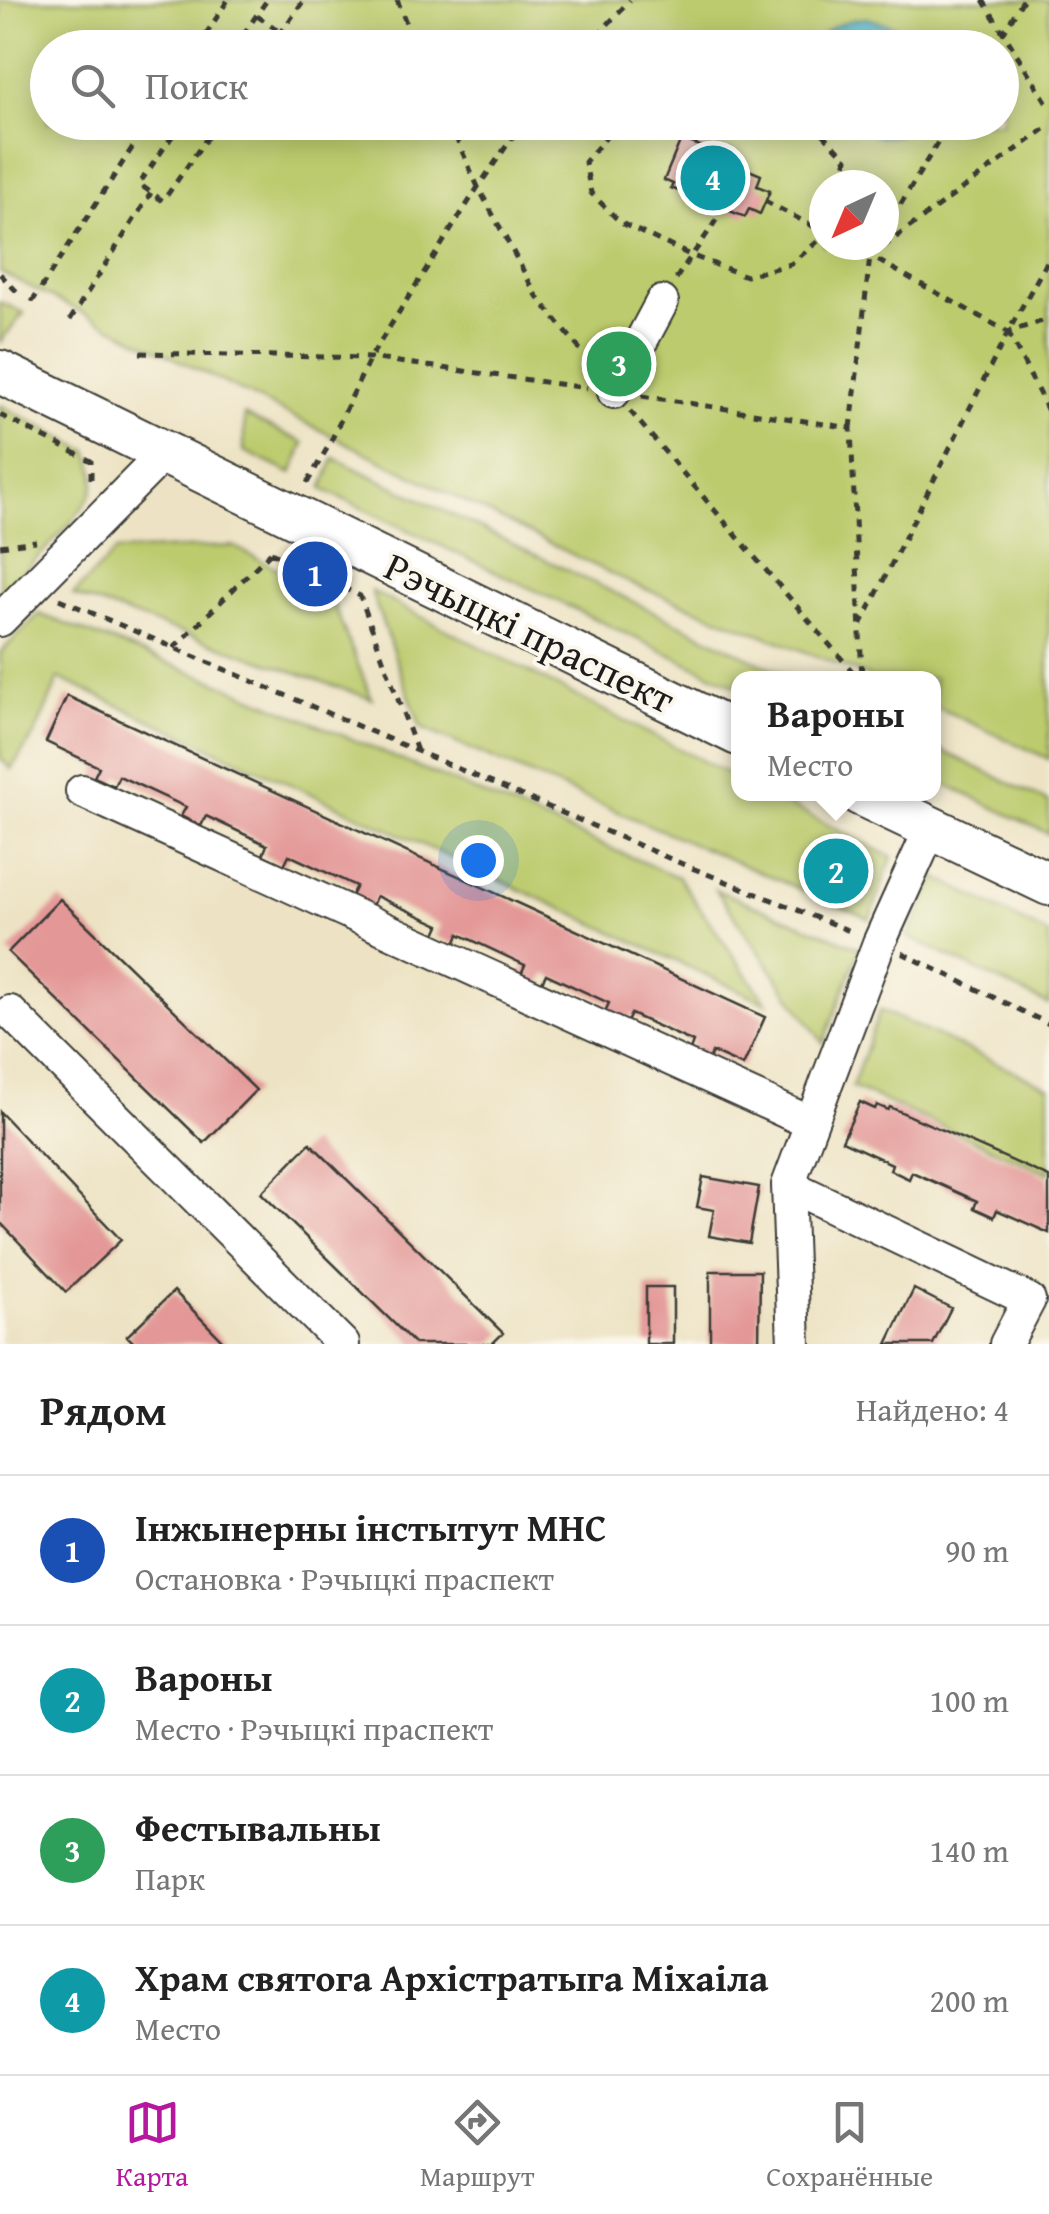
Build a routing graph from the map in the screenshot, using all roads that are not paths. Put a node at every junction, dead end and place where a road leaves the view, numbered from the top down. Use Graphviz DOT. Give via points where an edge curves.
graph roads {
  1 [pos="662,302"];
  2 [pos="0,372"];
  3 [pos="614,392"];
  4 [pos="160,449"];
  5 [pos="0,620"];
  6 [pos="731,731"];
  7 [pos="82,791"];
  8 [pos="875,801"];
  9 [pos="931,828"];
  10 [pos="1049,884"];
  11 [pos="10,1012"];
  12 [pos="812,1123"];
  13 [pos="788,1185"];
  14 [pos="1039,1304"];
  15 [pos="343,1344"];
  16 [pos="794,1344"];
  17 [pos="1006,1344"];
  1 -- 3 [label="street"];
  2 -- 4 [label="main road, Рэчыцкі праспект"];
  4 -- 5 [label="street"];
  4 -- 6 [label="main road, Рэчыцкі праспект"];
  7 -- 12 [label="street"];
  8 -- 9 [label="main road"];
  9 -- 10 [label="main road"];
  9 -- 12 [label="street" via="879,942"];
  11 -- 15 [label="street"];
  12 -- 13 [label="street"];
  13 -- 14 [label="street"];
  13 -- 16 [label="street"];
  14 -- 17 [label="street"];
}
